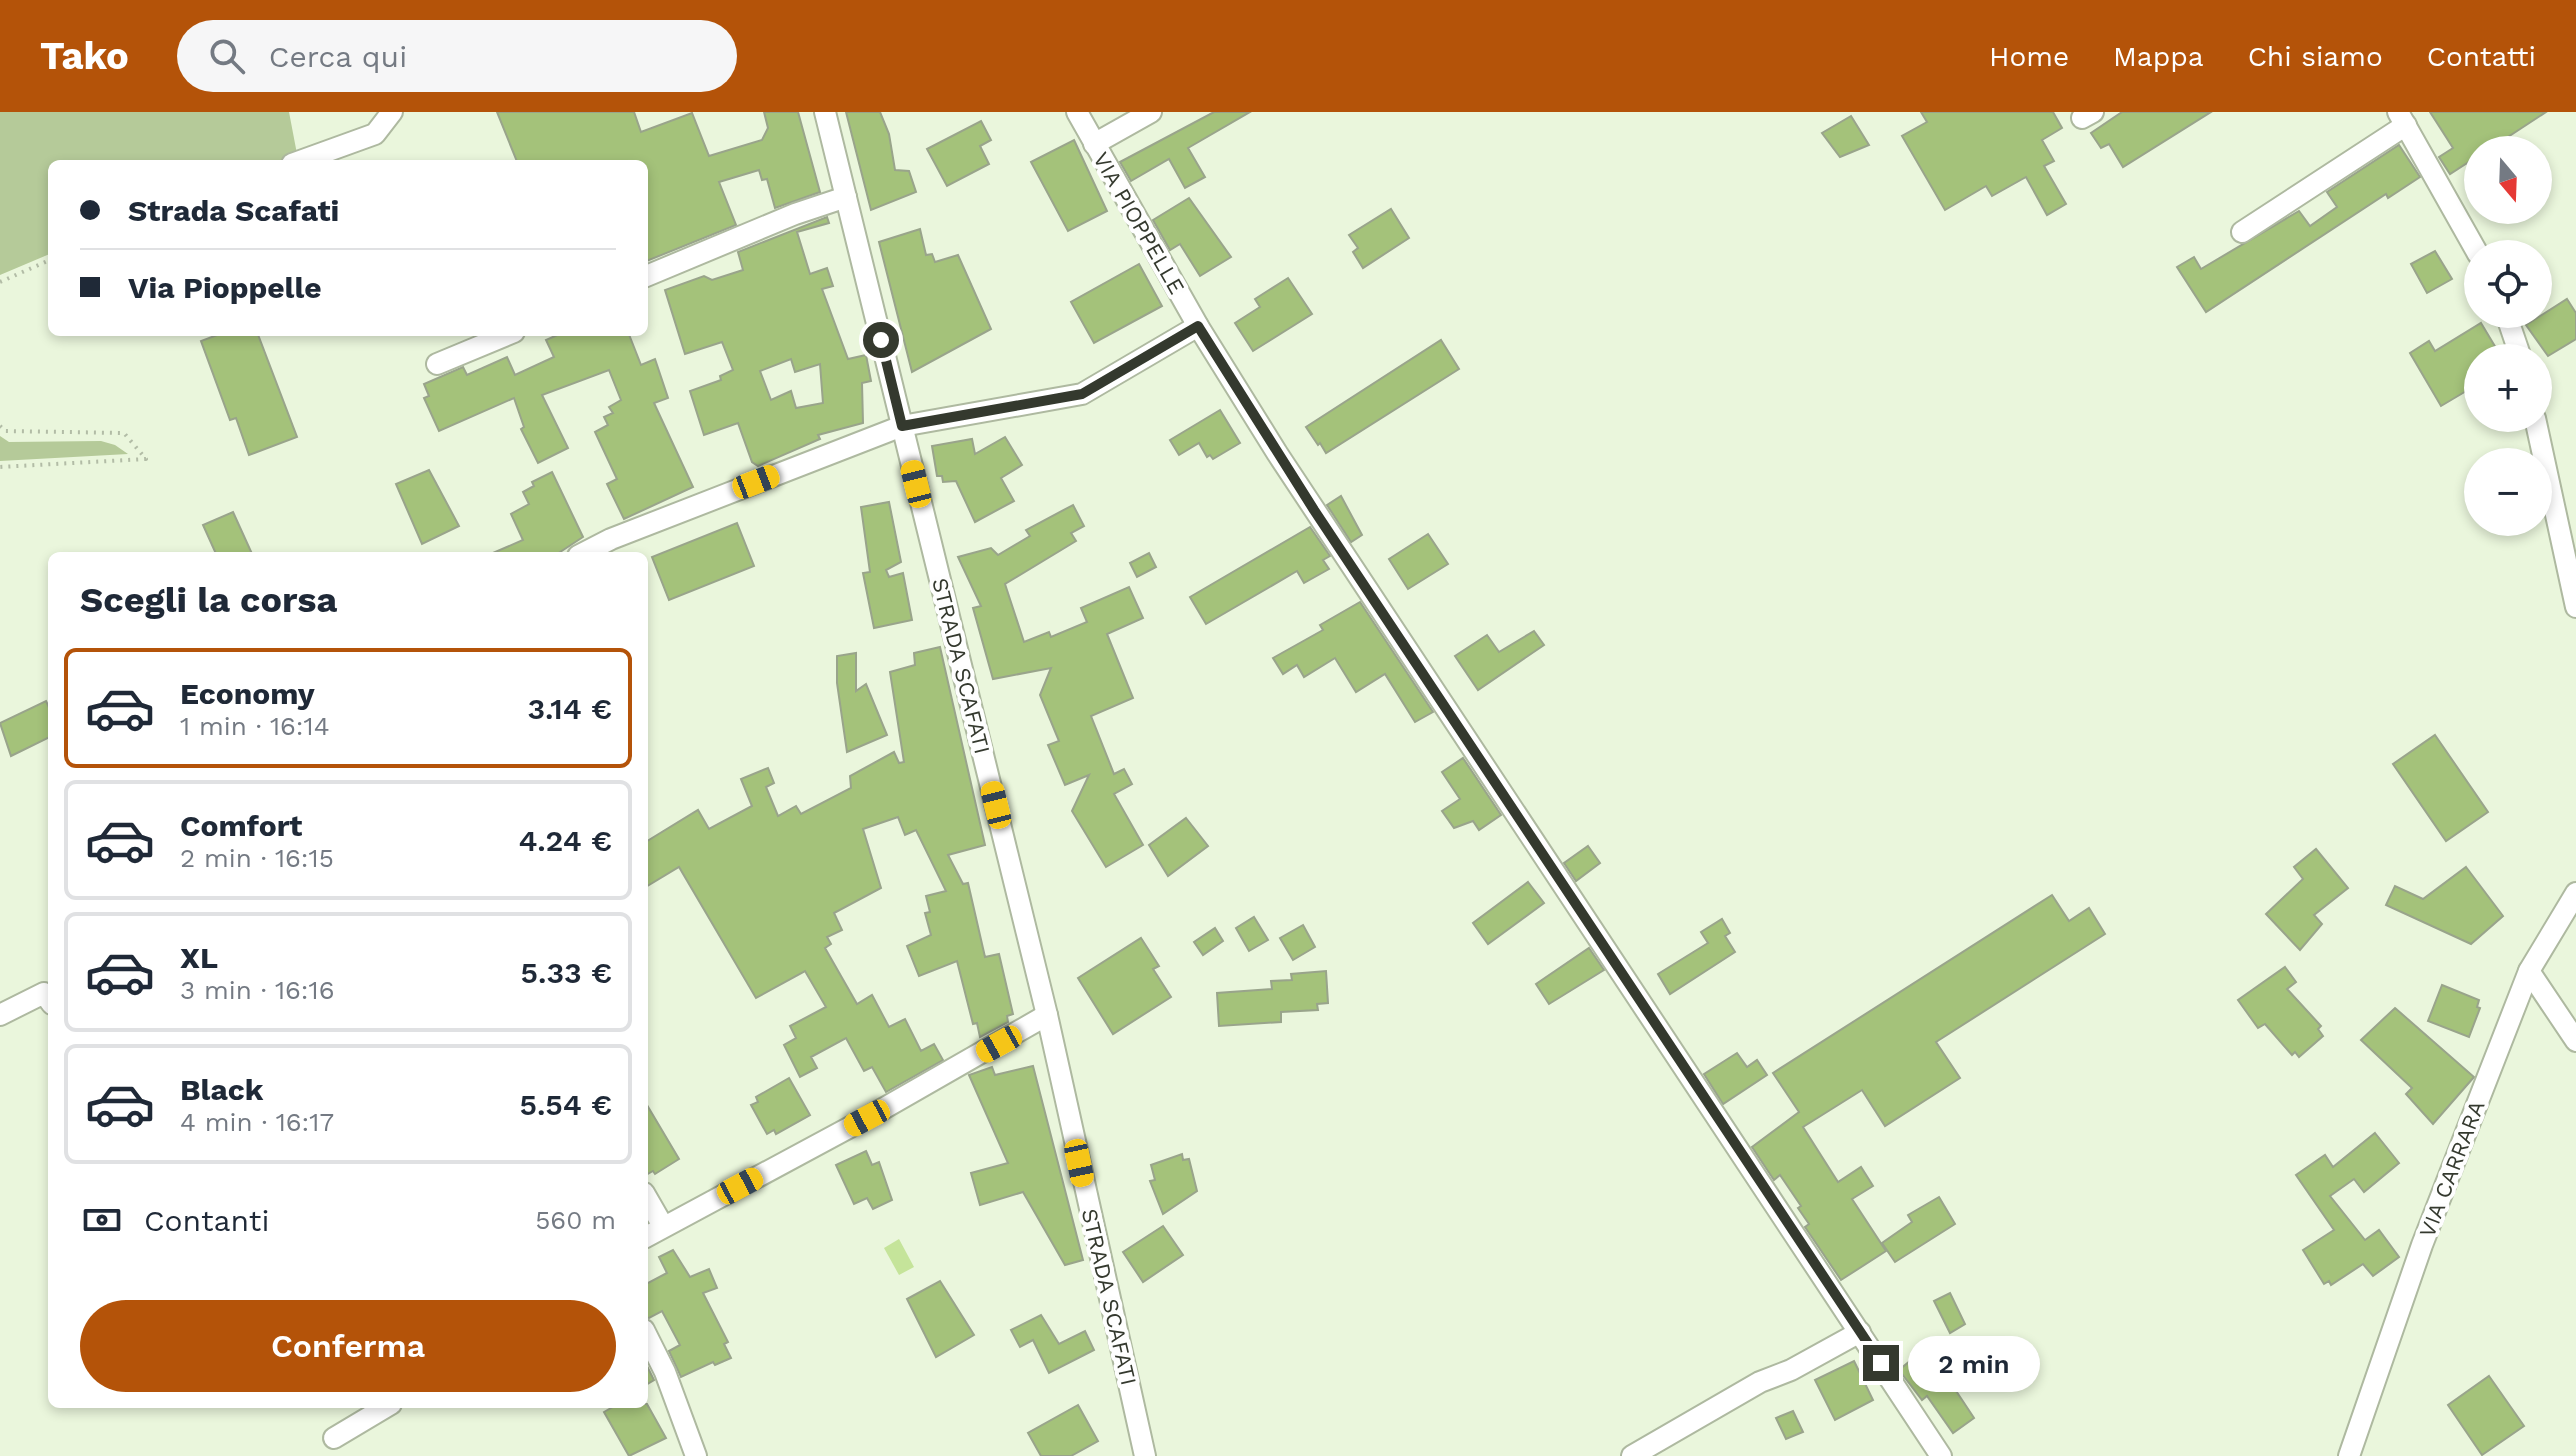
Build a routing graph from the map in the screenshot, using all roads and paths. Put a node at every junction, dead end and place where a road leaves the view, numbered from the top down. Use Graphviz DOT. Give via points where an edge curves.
graph roads {
  1 [pos="392,112"];
  2 [pos="825,112"];
  3 [pos="1077,112"];
  4 [pos="1151,112"];
  5 [pos="2402,119"];
  6 [pos="1094,144"];
  7 [pos="303,160"];
  8 [pos="846,197"];
  9 [pos="2242,232"];
  10 [pos="2470,240"];
  11 [pos="48,261"];
  12 [pos="648,275"];
  13 [pos="0,282"];
  14 [pos="1198,326"];
  15 [pos="504,336"];
  16 [pos="437,364"];
  17 [pos="0,426"];
  18 [pos="902,426"];
  19 [pos="2538,432"];
  20 [pos="0,467"];
  21 [pos="2576,522"];
  22 [pos="2558,535"];
  23 [pos="586,552"];
  24 [pos="2576,607"];
  25 [pos="2576,893"];
  26 [pos="2529,971"];
  27 [pos="48,998"];
  28 [pos="0,1015"];
  29 [pos="1047,1015"];
  30 [pos="2576,1041"];
  31 [pos="648,1200"];
  32 [pos="663,1226"];
  33 [pos="648,1235"];
  34 [pos="1860,1332"];
  35 [pos="648,1338"];
  36 [pos="384,1408"];
  37 [pos="334,1438"];
  38 [pos="696,1456"];
  39 [pos="1145,1456"];
  40 [pos="1632,1456"];
  41 [pos="1941,1456"];
  42 [pos="2349,1456"];
  1 -- 7 [label="street" via="375,134"];
  2 -- 8 [label="street, STRADA SCAFATI"];
  3 -- 6 [label="street, VIA PIOPPELLE"];
  4 -- 6 [label="street"];
  5 -- 9 [label="street"];
  5 -- 10 [label="street"];
  6 -- 14 [label="street, VIA PIOPPELLE"];
  8 -- 12 [label="street"];
  8 -- 18 [label="street, STRADA SCAFATI"];
  11 -- 13 [label="path"];
  14 -- 18 [label="street" via="1082,394"];
  14 -- 34 [label="street, VIA PIOPPELLE" via="1314,510"];
  15 -- 16 [label="street"];
  17 -- 20 [label="path" via="5,431 124,433 146,459"];
  18 -- 23 [label="street"];
  18 -- 29 [label="street, STRADA SCAFATI"];
  19 -- 22 [label="street"];
  21 -- 22 [label="street"];
  22 -- 24 [label="street"];
  25 -- 26 [label="street, VIA CARRARA"];
  26 -- 30 [label="street"];
  26 -- 42 [label="street, VIA CARRARA" via="2422,1245"];
  27 -- 28 [label="street" via="44,993"];
  29 -- 32 [label="street"];
  29 -- 39 [label="street, STRADA SCAFATI"];
  31 -- 32 [label="street"];
  32 -- 33 [label="street"];
  34 -- 40 [label="street"];
  34 -- 41 [label="street, VIA PIOPPELLE"];
  35 -- 38 [label="street"];
  36 -- 37 [label="street"];
}
